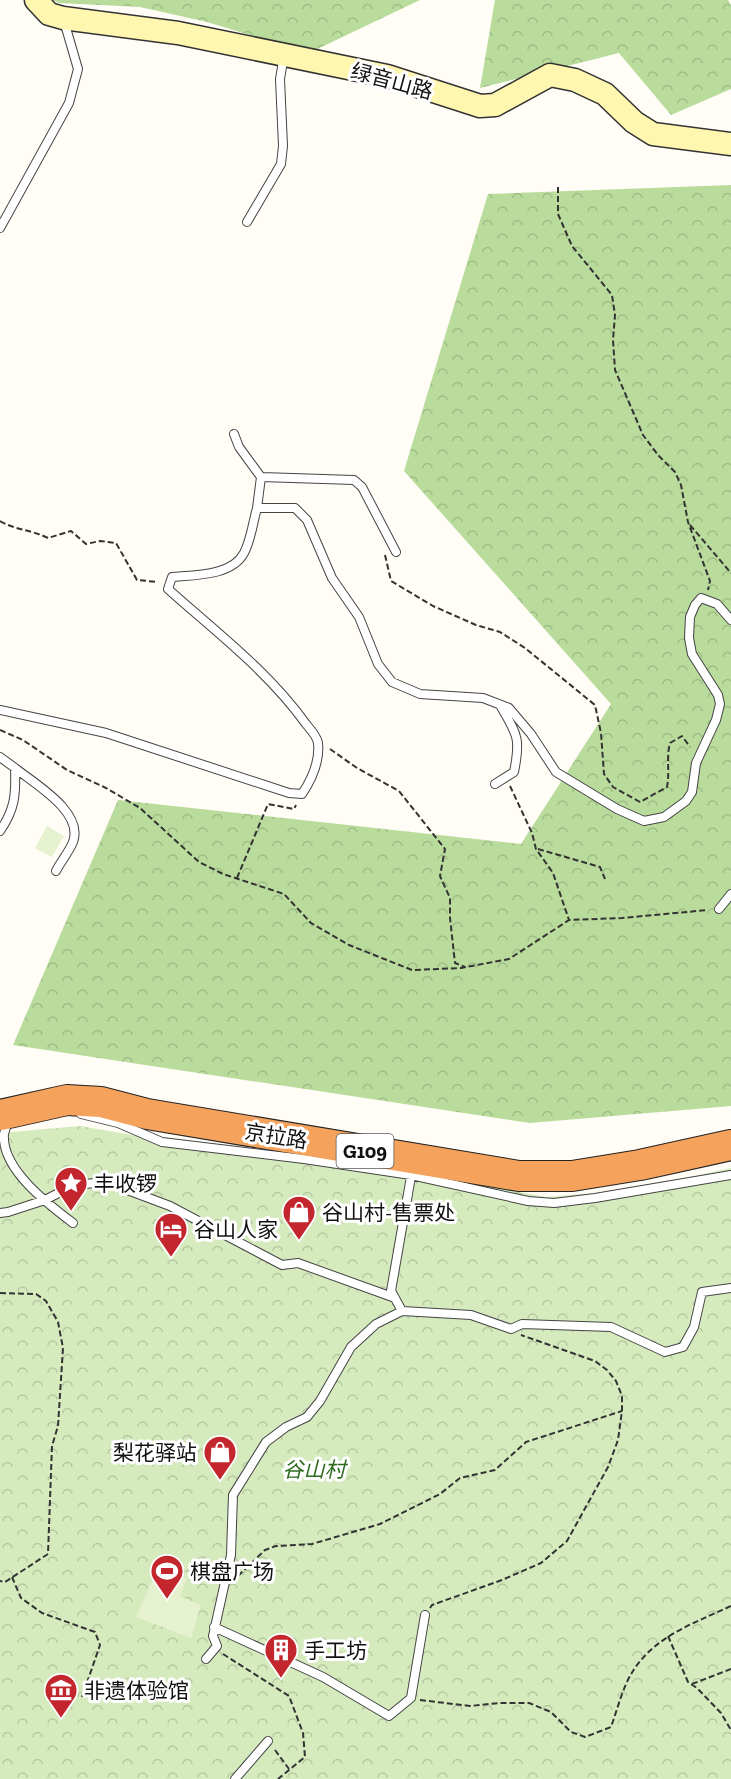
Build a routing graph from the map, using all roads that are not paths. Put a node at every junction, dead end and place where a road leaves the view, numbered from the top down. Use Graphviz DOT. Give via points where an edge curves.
graph roads {
  1 [pos="36,0"];
  2 [pos="63,18"];
  3 [pos="284,55"];
  4 [pos="731,144"];
  5 [pos="248,222"];
  6 [pos="0,228"];
  7 [pos="234,434"];
  8 [pos="261,477"];
  9 [pos="257,508"];
  10 [pos="396,552"];
  11 [pos="731,620"];
  12 [pos="500,705"];
  13 [pos="0,710"];
  14 [pos="0,757"];
  15 [pos="15,768"];
  16 [pos="495,784"];
  17 [pos="0,831"];
  18 [pos="56,871"];
  19 [pos="731,894"];
  20 [pos="719,909"];
  21 [pos="69,1114"];
  22 [pos="6,1123"];
  23 [pos="731,1145"];
  24 [pos="413,1167"];
  25 [pos="731,1175"];
  26 [pos="45,1200"];
  27 [pos="0,1213"];
  28 [pos="74,1223"];
  29 [pos="731,1288"];
  30 [pos="395,1298"];
  31 [pos="402,1311"];
  32 [pos="425,1615"];
  33 [pos="214,1627"];
  34 [pos="206,1659"];
  35 [pos="268,1741"];
  36 [pos="235,1779"];
  1 -- 2 [label="street, 绿音山路" via="49,14"];
  2 -- 3 [label="street, 绿音山路" via="177,33"];
  2 -- 6 [label="lane" via="78,69 69,103"];
  3 -- 4 [label="street, 绿音山路" via="387,76 480,106 495,105 550,75 575,80 605,94 653,134"];
  3 -- 5 [label="lane" via="280,79 281,164"];
  7 -- 8 [label="lane"];
  8 -- 9 [label="lane"];
  8 -- 10 [label="lane" via="354,480 362,487"];
  9 -- 12 [label="lane" via="294,508 307,520 332,578 358,617 378,664 392,682 420,694 483,698"];
  9 -- 13 [label="lane" via="244,554 232,565 210,573 172,577 168,590 256,665 318,741 317,762 302,794 289,794 106,734"];
  11 -- 12 [label="lane" via="717,604 701,598 690,617 692,654 720,704 696,763 692,792 664,818 644,821 556,772 531,734 508,708"];
  12 -- 16 [label="lane" via="517,735 518,755 514,772"];
  14 -- 15 [label="lane"];
  15 -- 17 [label="lane" via="15,800"];
  15 -- 18 [label="lane" via="64,807 74,825 74,841"];
  19 -- 20 [label="lane"];
  21 -- 24 [label="lane" via="118,1123 162,1142"];
  22 -- 24 [label="highway, 京拉路 / G109" via="67,1100 102,1102"];
  22 -- 26 [label="lane" via="9,1158 18,1174"];
  23 -- 24 [label="highway, 京拉路 / G109" via="572,1176"];
  24 -- 25 [label="lane" via="528,1201 554,1203"];
  24 -- 30 [label="lane" via="391,1291"];
  26 -- 27 [label="lane"];
  26 -- 28 [label="lane"];
  26 -- 30 [label="lane" via="74,1185 106,1182 170,1206 282,1265 298,1263"];
  29 -- 31 [label="lane" via="702,1292 694,1327 683,1347 665,1352 611,1327 522,1324 511,1329 471,1315"];
  30 -- 31 [label="lane"];
  31 -- 33 [label="lane" via="376,1323 351,1347 320,1401 307,1417 266,1442 233,1495 231,1555"];
  32 -- 33 [label="lane" via="411,1698 389,1716 323,1677"];
  33 -- 34 [label="lane" via="217,1646"];
  35 -- 36 [label="lane"];
}
